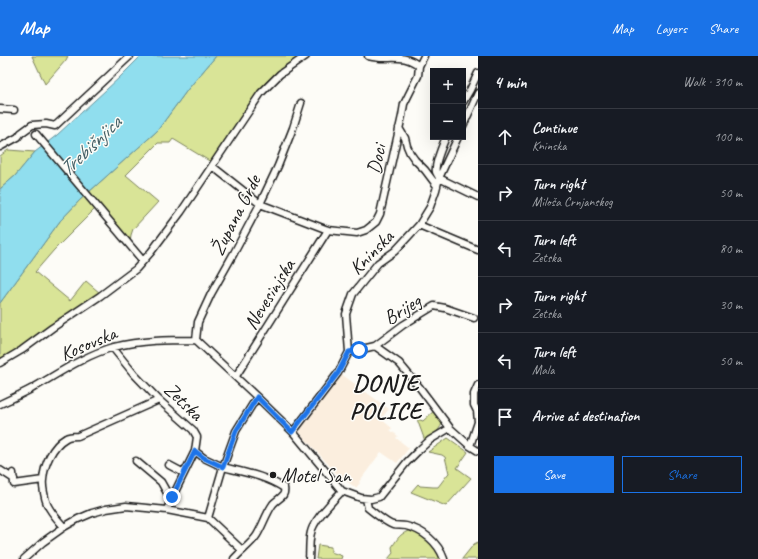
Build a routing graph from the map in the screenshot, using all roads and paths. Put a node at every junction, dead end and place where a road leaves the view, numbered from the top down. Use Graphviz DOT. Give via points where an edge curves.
graph roads {
  1 [pos="130,56"];
  2 [pos="306,56"];
  3 [pos="368,56"];
  4 [pos="424,56"];
  5 [pos="419,66"];
  6 [pos="478,72"];
  7 [pos="478,93"];
  8 [pos="466,97"];
  9 [pos="301,103"];
  10 [pos="0,109"];
  11 [pos="14,110"];
  12 [pos="466,119"];
  13 [pos="399,128"];
  14 [pos="36,134"];
  15 [pos="445,140"];
  16 [pos="457,140"];
  17 [pos="0,147"];
  18 [pos="212,166"];
  19 [pos="439,178"];
  20 [pos="437,186"];
  21 [pos="478,197"];
  22 [pos="260,204"];
  23 [pos="420,224"];
  24 [pos="328,230"];
  25 [pos="478,250"];
  26 [pos="143,261"];
  27 [pos="474,318"];
  28 [pos="196,340"];
  29 [pos="375,346"];
  30 [pos="113,348"];
  31 [pos="349,352"];
  32 [pos="0,362"];
  33 [pos="236,376"];
  34 [pos="478,385"];
  35 [pos="257,397"];
  36 [pos="159,400"];
  37 [pos="0,404"];
  38 [pos="450,428"];
  39 [pos="292,432"];
  40 [pos="470,446"];
  41 [pos="195,451"];
  42 [pos="478,451"];
  43 [pos="136,461"];
  44 [pos="169,465"];
  45 [pos="223,467"];
  46 [pos="0,470"];
  47 [pos="184,473"];
  48 [pos="43,480"];
  49 [pos="342,491"];
  50 [pos="366,499"];
  51 [pos="171,500"];
  52 [pos="167,510"];
  53 [pos="208,518"];
  54 [pos="64,527"];
  55 [pos="242,550"];
  56 [pos="24,559"];
  57 [pos="234,559"];
  58 [pos="309,559"];
  59 [pos="444,559"];
  1 -- 17 [label="street" via="56,126 32,125"];
  2 -- 18 [label="street" via="280,74 261,93"];
  3 -- 5 [label="street" via="407,58"];
  4 -- 5 [label="street, Doci"];
  5 -- 13 [label="street, Doci" via="418,76 404,104"];
  6 -- 8 [label="street"];
  7 -- 12 [label="street"];
  9 -- 22 [label="street, Župana Grde" via="278,166"];
  10 -- 11 [label="street"];
  13 -- 20 [label="street" via="410,153"];
  13 -- 24 [label="street, Doci" via="376,222 357,233"];
  14 -- 26 [label="street"];
  15 -- 19 [label="street" via="437,161 436,172"];
  16 -- 19 [label="street"];
  18 -- 22 [label="street, Doci"];
  18 -- 26 [label="street"];
  19 -- 20 [label="street, Kninska"];
  19 -- 21 [label="street"];
  20 -- 23 [label="street, Kninska" via="430,207"];
  22 -- 24 [label="street, Doci"];
  22 -- 28 [label="street, Župana Grde" via="211,294 198,322"];
  23 -- 25 [label="street"];
  23 -- 31 [label="street, Kninska" via="395,251 378,263 354,294 346,314"];
  24 -- 33 [label="street, Nevesinjska"];
  26 -- 32 [label="street" via="100,296 22,350"];
  27 -- 29 [label="street, Brijeg" via="434,306"];
  28 -- 30 [label="street, Kosovska" via="153,340"];
  28 -- 33 [label="street"];
  29 -- 31 [label="street, Brijeg"];
  29 -- 38 [label="street" via="399,363"];
  30 -- 36 [label="street, Zetska"];
  30 -- 37 [label="street, Kosovska" via="92,355"];
  31 -- 39 [label="street" via="338,373"];
  33 -- 35 [label="street"];
  34 -- 40 [label="street" via="474,394 474,405 478,422"];
  35 -- 39 [label="street"];
  35 -- 45 [label="street" via="236,431"];
  36 -- 41 [label="street, Zetska" via="193,430 197,437"];
  36 -- 48 [label="street" via="78,436 65,438 48,458"];
  38 -- 40 [label="street"];
  38 -- 50 [label="street" via="430,440 406,462 379,497"];
  39 -- 49 [label="street"];
  40 -- 42 [label="street"];
  41 -- 45 [label="street, Zetska"];
  41 -- 47 [label="street"];
  43 -- 51 [label="street" via="161,482"];
  44 -- 47 [label="street"];
  45 -- 53 [label="street"];
  45 -- 55 [label="street, Zetska" via="278,484 285,492 273,503 257,535"];
  46 -- 48 [label="street" via="13,476 14,484"];
  47 -- 51 [label="street"];
  48 -- 54 [label="street" via="47,504"];
  49 -- 50 [label="street"];
  49 -- 58 [label="street" via="313,525"];
  50 -- 59 [label="street" via="368,508 392,525 416,529 429,537 442,552"];
  51 -- 52 [label="street"];
  52 -- 53 [label="street"];
  52 -- 54 [label="street" via="126,506 106,509"];
  53 -- 55 [label="street"];
  54 -- 56 [label="street"];
  55 -- 57 [label="street"];
}
